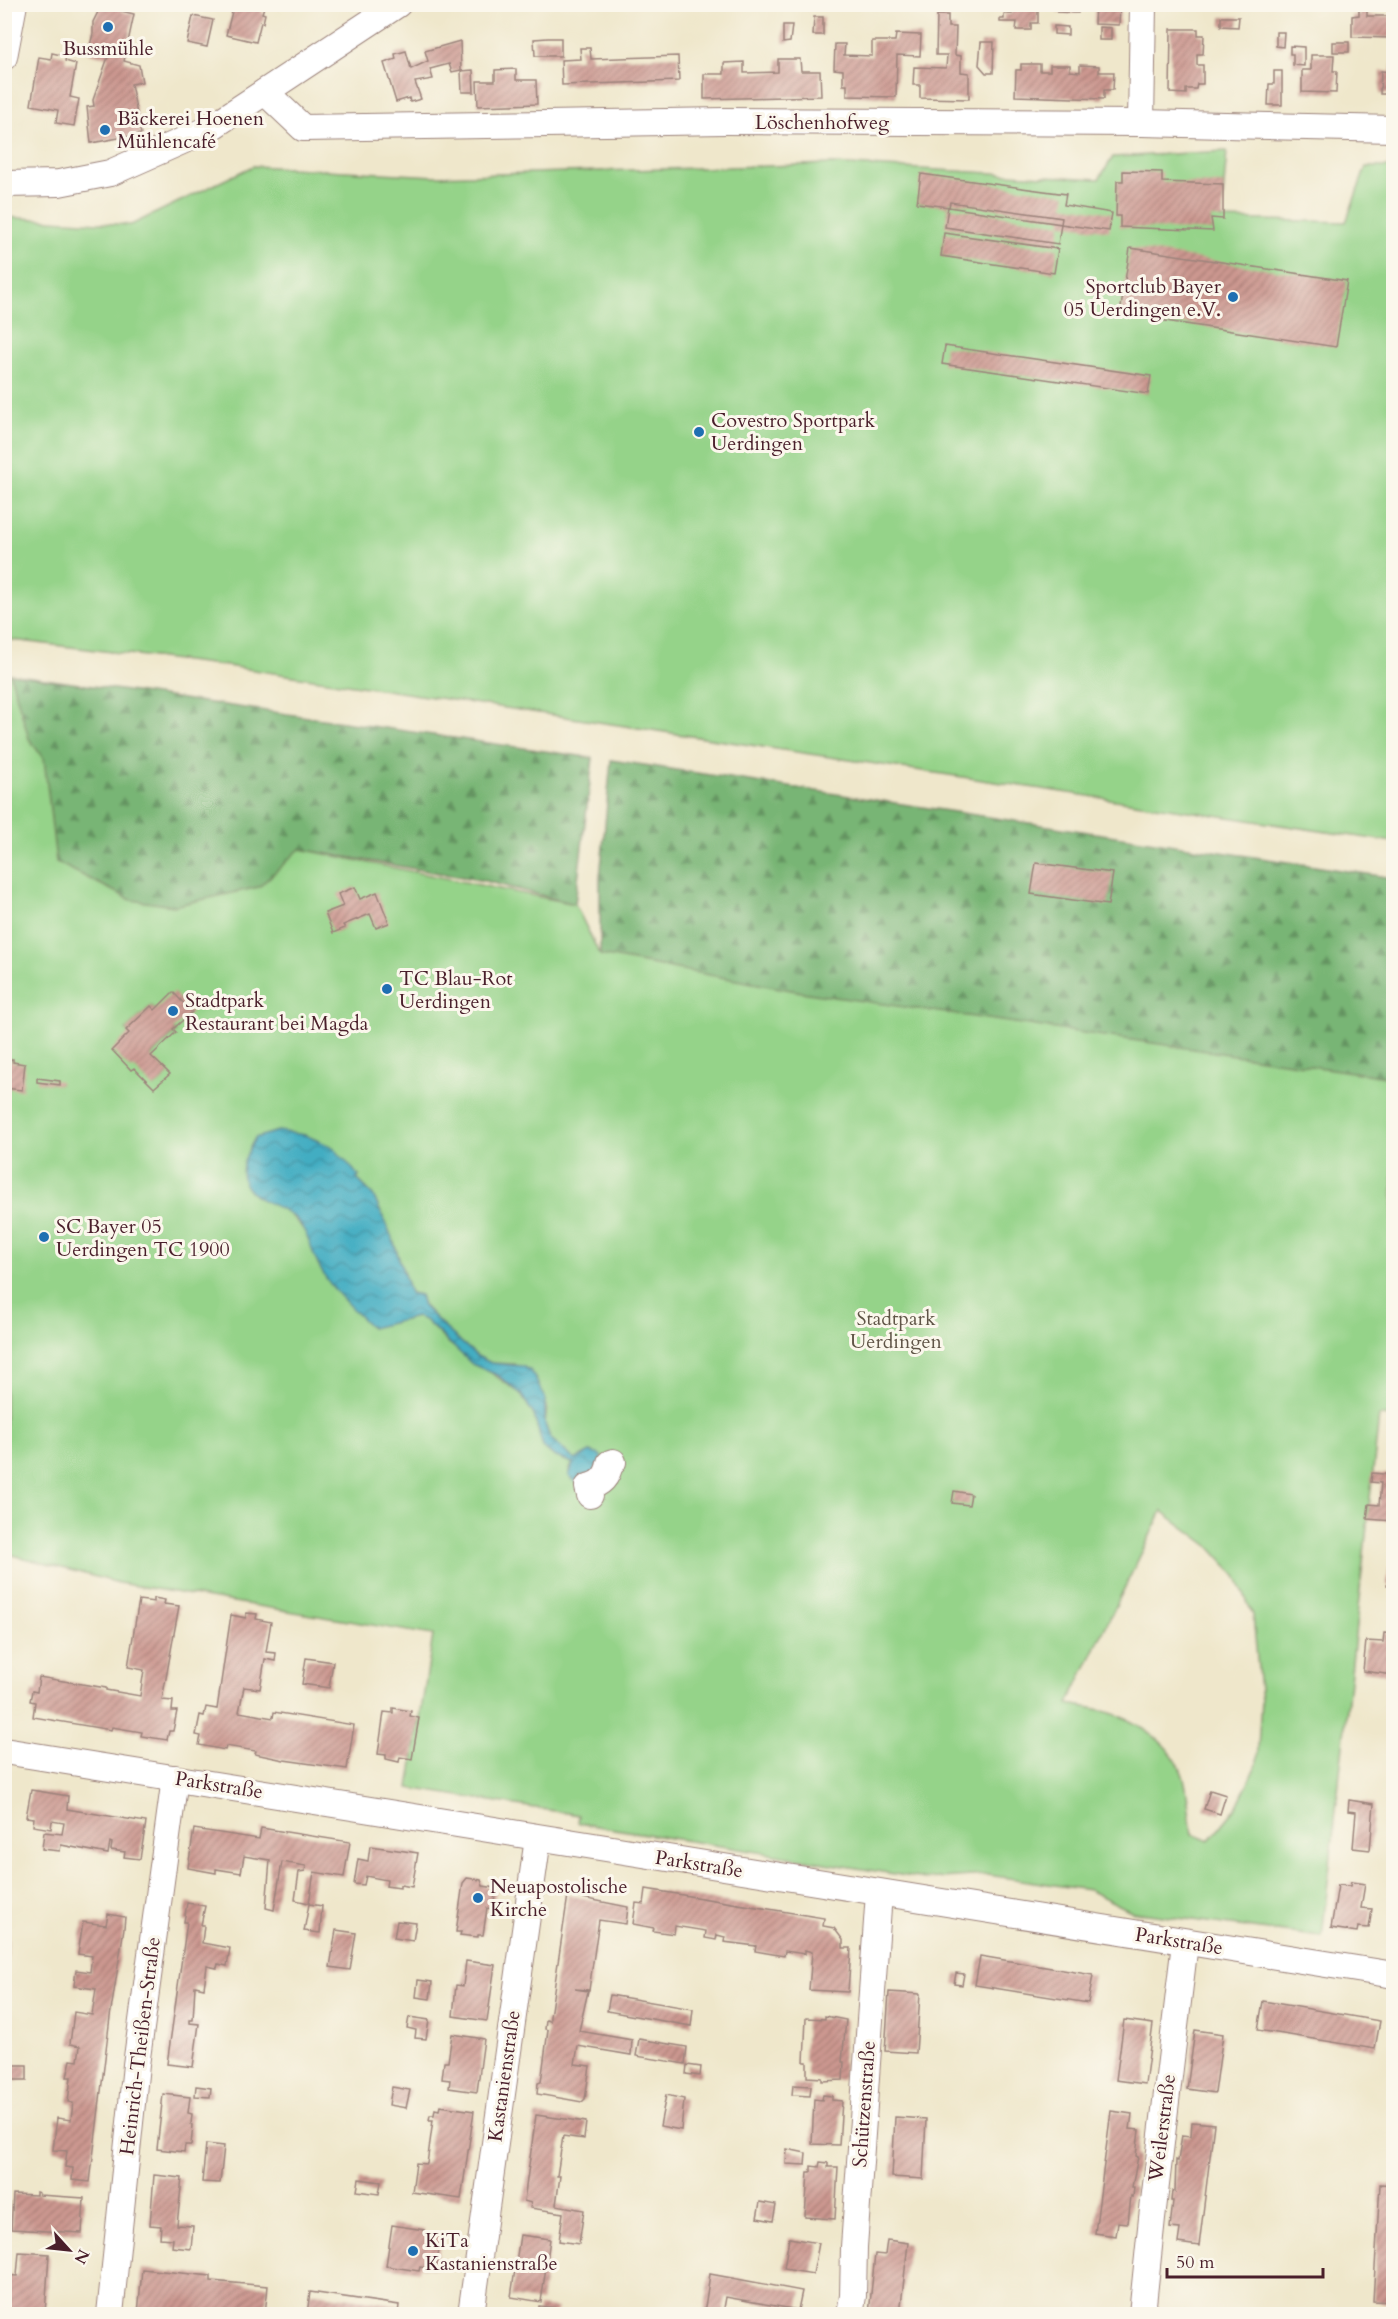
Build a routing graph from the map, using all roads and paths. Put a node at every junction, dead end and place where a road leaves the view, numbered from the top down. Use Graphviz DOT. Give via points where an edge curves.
graph roads {
  1 [pos="14,4"];
  2 [pos="398,4"];
  3 [pos="1143,4"];
  4 [pos="4,57"];
  5 [pos="266,92"];
  6 [pos="1141,123"];
  7 [pos="1394,129"];
  8 [pos="4,184"];
  9 [pos="614,1462"];
  10 [pos="590,1495"];
  11 [pos="4,1751"];
  12 [pos="176,1778"];
  13 [pos="538,1838"];
  14 [pos="879,1893"];
  15 [pos="1185,1943"];
  16 [pos="1394,1975"];
  17 [pos="110,2314"];
  18 [pos="471,2314"];
  19 [pos="850,2314"];
  20 [pos="1142,2314"];
  1 -- 4 [label="street"];
  2 -- 5 [label="street"];
  3 -- 6 [label="street"];
  5 -- 6 [label="street, Löschenhofweg" via="303,128 725,121"];
  5 -- 8 [label="street" via="207,130 110,173 59,183"];
  6 -- 7 [label="street, Löschenhofweg"];
  9 -- 10 [label="street" via="603,1480 588,1487"];
  11 -- 12 [label="street, Parkstraße"];
  12 -- 13 [label="street, Parkstraße"];
  12 -- 17 [label="street, Heinrich-Theißen-Straße" via="136,2065"];
  13 -- 14 [label="street, Parkstraße"];
  13 -- 18 [label="street, Kastanienstraße"];
  14 -- 15 [label="street, Parkstraße"];
  14 -- 19 [label="street, Schützenstraße"];
  15 -- 16 [label="street, Parkstraße"];
  15 -- 20 [label="street, Weilerstraße"];
}
